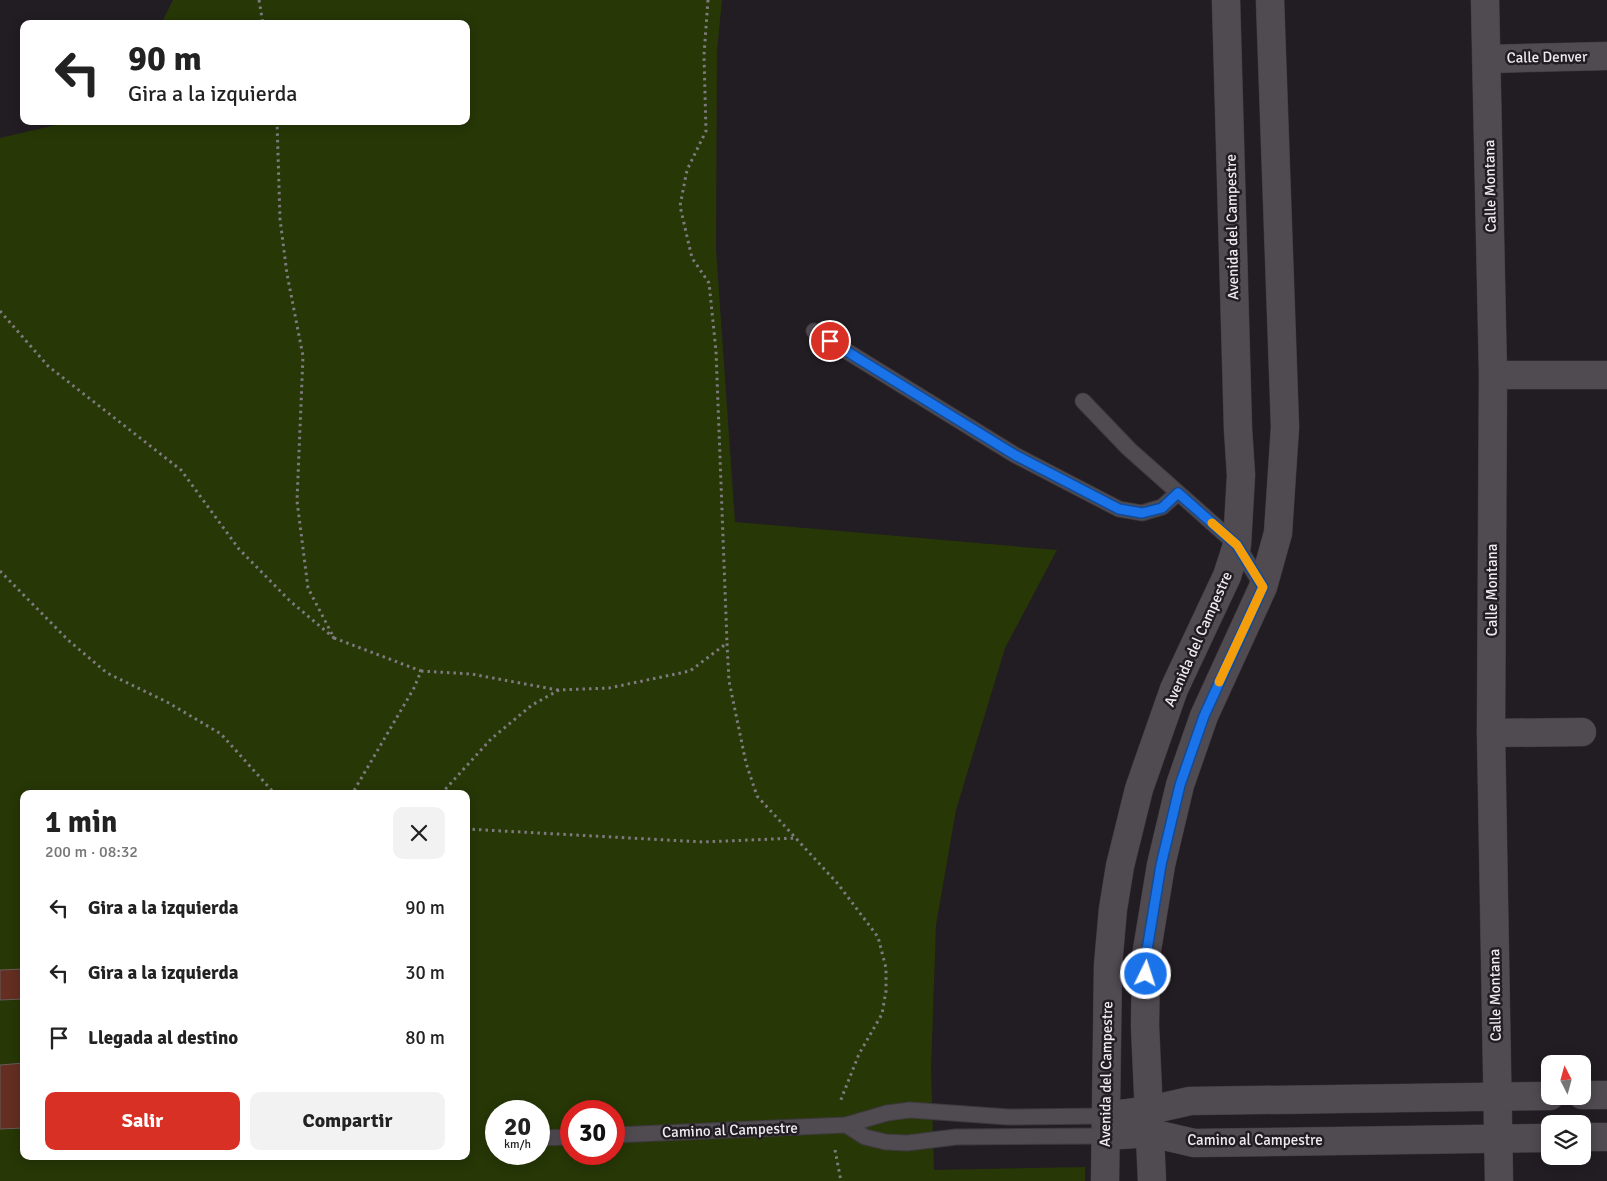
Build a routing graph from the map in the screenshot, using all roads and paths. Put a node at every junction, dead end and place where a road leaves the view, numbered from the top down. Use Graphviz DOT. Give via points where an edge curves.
graph roads {
  1 [pos="259,0"];
  2 [pos="708,0"];
  3 [pos="1226,0"];
  4 [pos="1270,0"];
  5 [pos="1486,0"];
  6 [pos="262,20"];
  7 [pos="1607,56"];
  8 [pos="1488,59"];
  9 [pos="277,125"];
  10 [pos="0,311"];
  11 [pos="814,331"];
  12 [pos="1493,375"];
  13 [pos="1607,375"];
  14 [pos="1083,401"];
  15 [pos="1178,493"];
  16 [pos="1237,545"];
  17 [pos="0,571"];
  18 [pos="1263,587"];
  19 [pos="334,638"];
  20 [pos="727,643"];
  21 [pos="421,671"];
  22 [pos="559,690"];
  23 [pos="1582,732"];
  24 [pos="1491,733"];
  25 [pos="271,790"];
  26 [pos="354,790"];
  27 [pos="446,790"];
  28 [pos="470,829"];
  29 [pos="797,838"];
  30 [pos="1591,1095"];
  31 [pos="1607,1095"];
  32 [pos="1497,1096"];
  33 [pos="1541,1096"];
  34 [pos="838,1110"];
  35 [pos="1150,1121"];
  36 [pos="846,1125"];
  37 [pos="1105,1126"];
  38 [pos="625,1135"];
  39 [pos="1591,1137"];
  40 [pos="1607,1137"];
  41 [pos="1498,1138"];
  42 [pos="1541,1138"];
  43 [pos="835,1150"];
  44 [pos="841,1181"];
  45 [pos="1105,1181"];
  46 [pos="1152,1181"];
  47 [pos="1499,1181"];
  1 -- 6 [label="path"];
  2 -- 20 [label="path" via="704,55 706,131 687,170 680,206 692,258 708,283 713,322"];
  3 -- 16 [label="street, Avenida del Campestre" via="1241,475"];
  4 -- 18 [label="street" via="1285,427 1278,533"];
  5 -- 8 [label="street, Calle Montana"];
  7 -- 8 [label="street, Calle Denver"];
  8 -- 12 [label="street, Calle Montana"];
  9 -- 19 [label="path" via="280,219 303,356 297,501 308,588"];
  10 -- 19 [label="path" via="48,366 181,470 239,549 290,601"];
  11 -- 15 [label="lane" via="1015,455 1119,509 1142,513 1162,508"];
  12 -- 13 [label="street"];
  12 -- 24 [label="street, Calle Montana"];
  14 -- 15 [label="lane"];
  15 -- 16 [label="lane"];
  16 -- 18 [label="lane"];
  16 -- 37 [label="street, Avenida del Campestre" via="1227,576 1174,689 1139,789 1120,866 1108,965"];
  17 -- 25 [label="path" via="68,640 107,673 167,702 221,734"];
  18 -- 35 [label="street" via="1204,716 1180,785 1161,865 1146,956 1145,1026"];
  19 -- 21 [label="path"];
  20 -- 22 [label="path" via="690,671 609,688"];
  20 -- 29 [label="path" via="729,681 746,763 757,796"];
  21 -- 22 [label="path" via="471,674"];
  21 -- 26 [label="path"];
  22 -- 27 [label="path" via="532,705 491,739"];
  23 -- 24 [label="street"];
  24 -- 32 [label="street, Calle Montana"];
  28 -- 29 [label="path" via="703,842"];
  29 -- 34 [label="path" via="838,884 878,937 886,968 882,1014 859,1054"];
  30 -- 31 [label="street"];
  32 -- 33 [label="street, Camino al Campestre"];
  32 -- 35 [label="street, Camino al Campestre" via="1190,1101"];
  32 -- 41 [label="street, Calle Montana"];
  35 -- 37 [label="street, Camino al Campestre"];
  35 -- 41 [label="street, Camino al Campestre" via="1194,1143"];
  35 -- 46 [label="street"];
  36 -- 37 [label="lane, Camino al Campestre" via="887,1112 910,1110"];
  36 -- 37 [label="lane, Camino al Campestre" via="865,1137 907,1143"];
  36 -- 38 [label="lane, Camino al Campestre"];
  37 -- 45 [label="street, Avenida del Campestre"];
  39 -- 40 [label="street"];
  41 -- 42 [label="street, Camino al Campestre"];
  41 -- 47 [label="street, Calle Montana"];
  43 -- 44 [label="path"];
}
